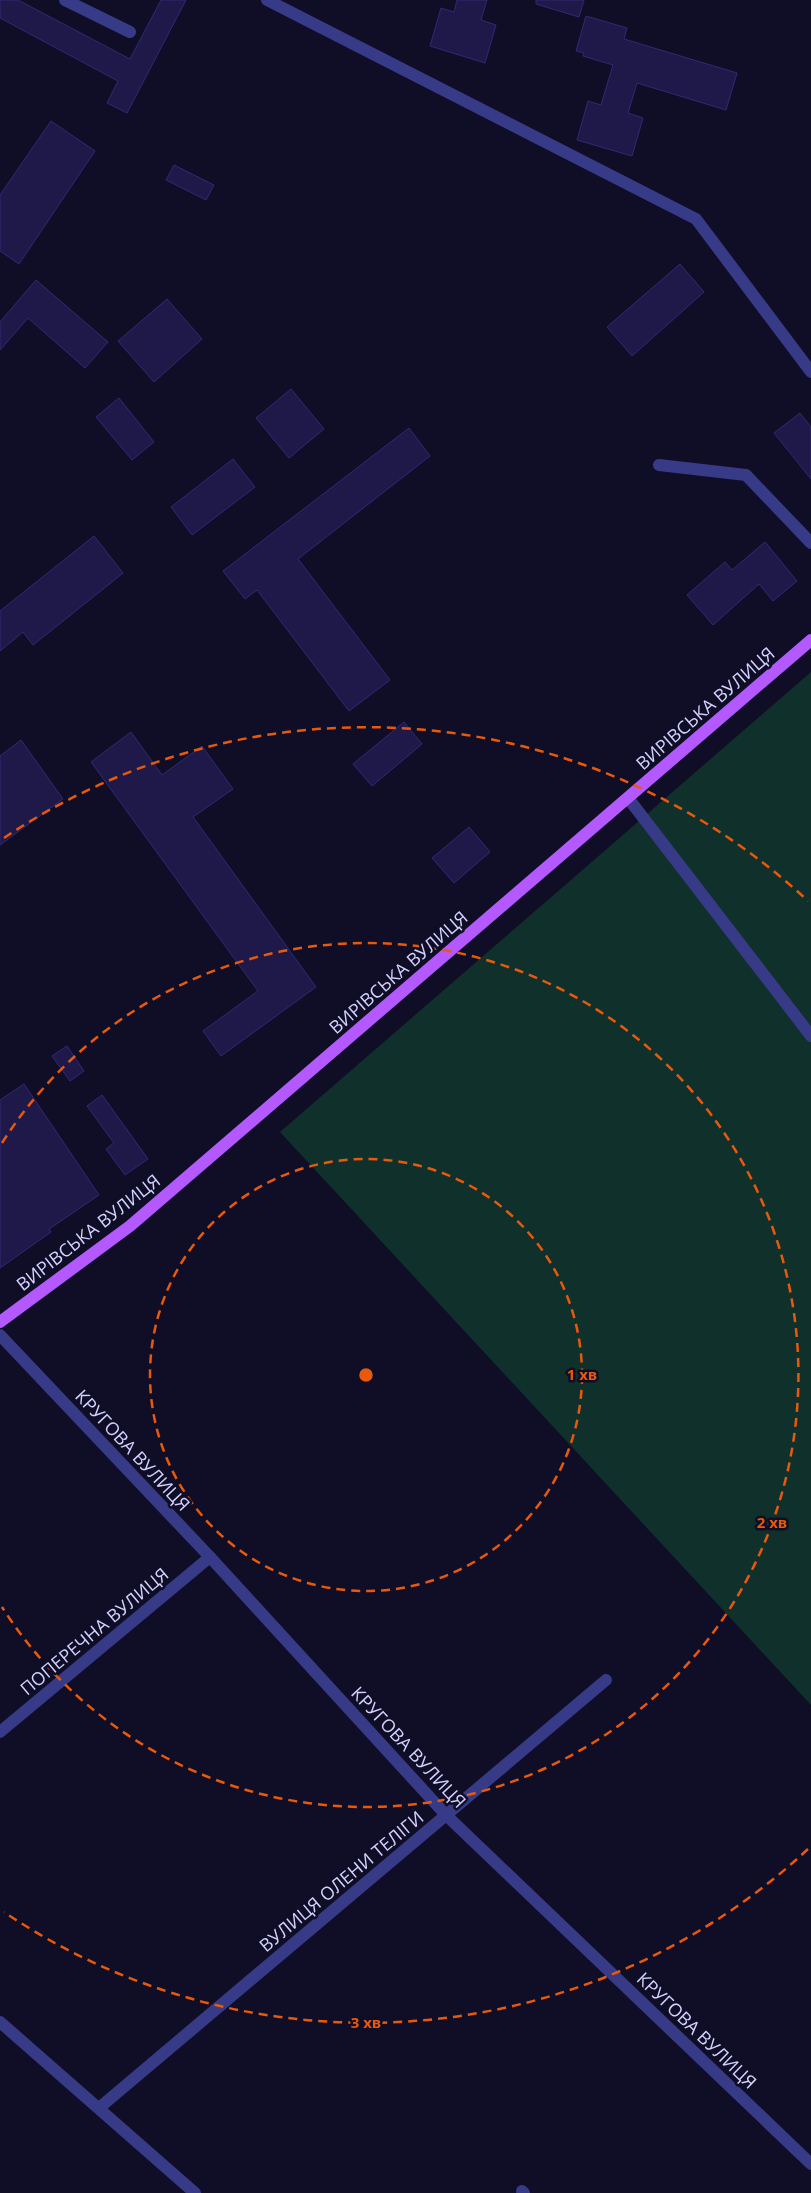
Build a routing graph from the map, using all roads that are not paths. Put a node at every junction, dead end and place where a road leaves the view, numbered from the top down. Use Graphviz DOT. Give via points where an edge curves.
graph roads {
  1 [pos="65,0"];
  2 [pos="267,0"];
  3 [pos="130,32"];
  4 [pos="811,372"];
  5 [pos="659,465"];
  6 [pos="811,543"];
  7 [pos="811,640"];
  8 [pos="628,798"];
  9 [pos="811,1036"];
  10 [pos="0,1322"];
  11 [pos="0,1335"];
  12 [pos="210,1556"];
  13 [pos="606,1680"];
  14 [pos="0,1732"];
  15 [pos="446,1815"];
  16 [pos="0,2022"];
  17 [pos="98,2108"];
  18 [pos="811,2164"];
  19 [pos="195,2193"];
  1 -- 3 [label="street"];
  2 -- 4 [label="street" via="696,219"];
  5 -- 6 [label="street" via="746,475"];
  7 -- 8 [label="main road, ВИРІВСЬКА ВУЛИЦЯ"];
  8 -- 9 [label="street"];
  8 -- 10 [label="main road, ВИРІВСЬКА ВУЛИЦЯ" via="130,1226"];
  11 -- 12 [label="street, КРУГОВА ВУЛИЦЯ"];
  12 -- 14 [label="street, ПОПЕРЕЧНА ВУЛИЦЯ"];
  12 -- 15 [label="street, КРУГОВА ВУЛИЦЯ"];
  13 -- 15 [label="street, ВУЛИЦЯ ОЛЕНИ ТЕЛІГИ"];
  15 -- 17 [label="street, ВУЛИЦЯ ОЛЕНИ ТЕЛІГИ"];
  15 -- 18 [label="street, КРУГОВА ВУЛИЦЯ"];
  16 -- 17 [label="street"];
  17 -- 19 [label="street"];
}
